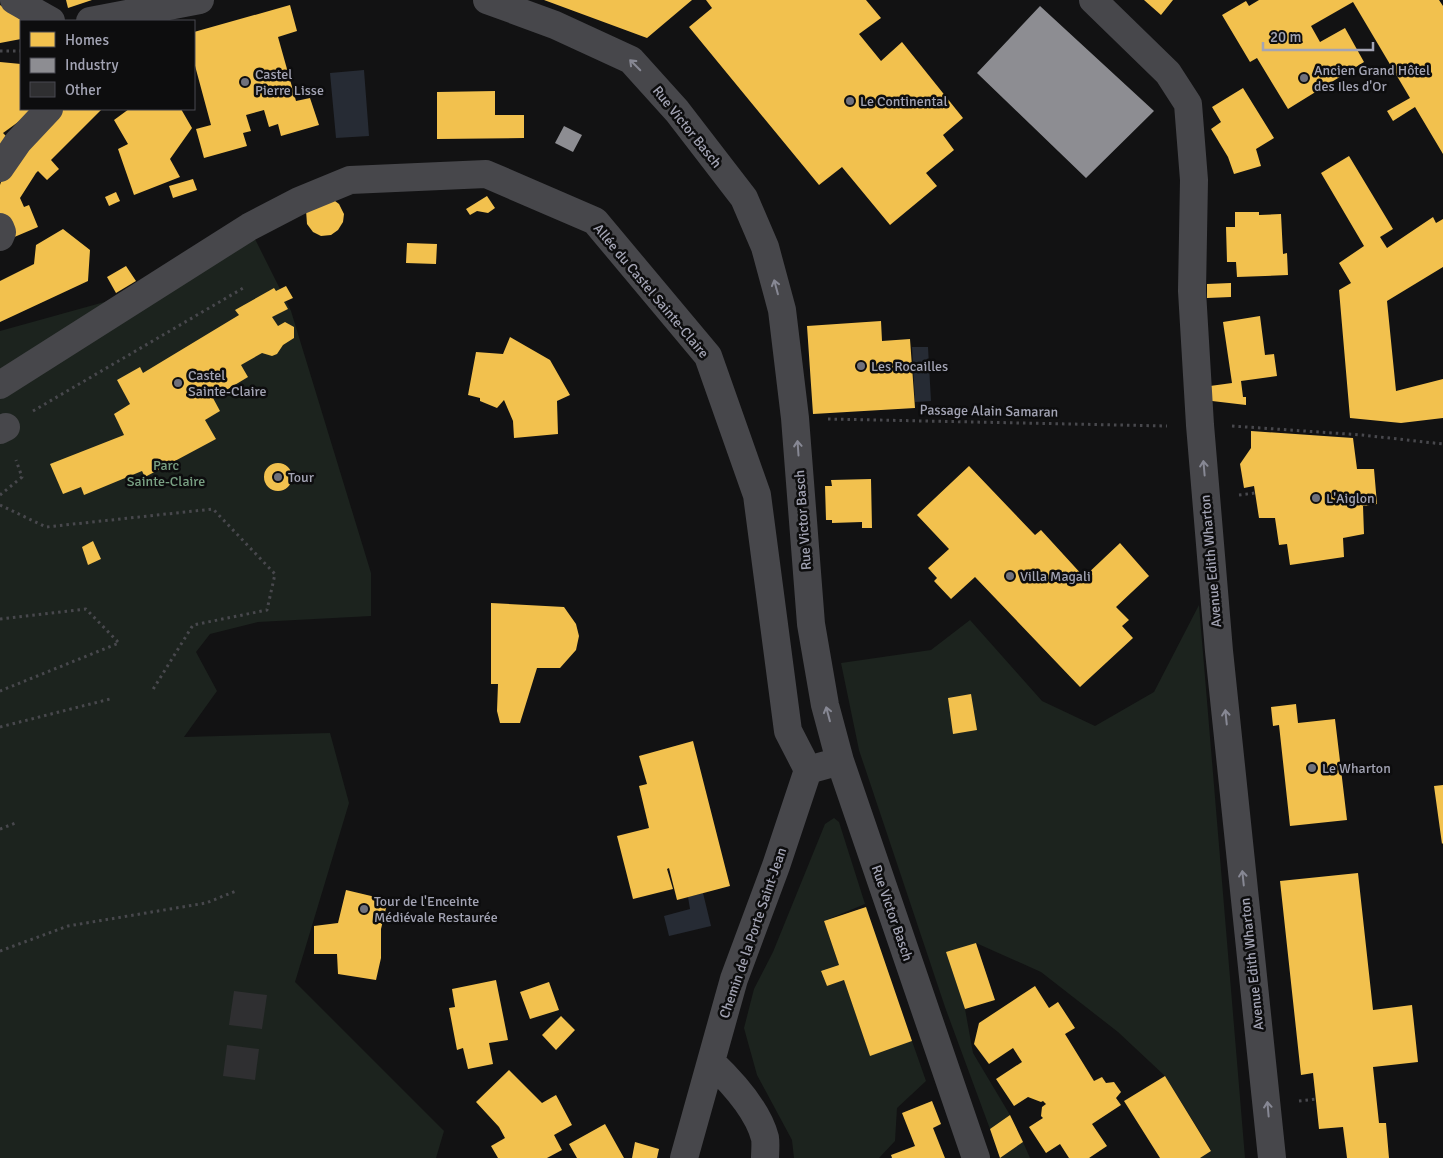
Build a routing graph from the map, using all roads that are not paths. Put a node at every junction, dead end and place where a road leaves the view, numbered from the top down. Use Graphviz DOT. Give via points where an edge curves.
graph roads {
  1 [pos="14,0"];
  2 [pos="200,0"];
  3 [pos="207,0"];
  4 [pos="487,0"];
  5 [pos="1094,0"];
  6 [pos="49,20"];
  7 [pos="95,20"];
  8 [pos="187,20"];
  9 [pos="48,110"];
  10 [pos="0,168"];
  11 [pos="0,228"];
  12 [pos="0,237"];
  13 [pos="0,385"];
  14 [pos="840,761"];
  15 [pos="808,770"];
  16 [pos="711,1062"];
  17 [pos="684,1158"];
  18 [pos="765,1158"];
  19 [pos="976,1158"];
  20 [pos="1272,1158"];
  1 -- 6 [label="street"];
  2 -- 7 [label="street"];
  3 -- 8 [label="street" via="194,17"];
  14 -- 4 [label="street, Rue Victor Basch, one-way" via="825,705 811,624 795,418 782,310 765,246 744,198 677,111 631,60 555,25"];
  20 -- 5 [label="street, Avenue Edith Wharton, one-way" via="1219,651 1200,425 1192,291 1194,180 1188,104 1168,73"];
  9 -- 10 [label="street" via="18,142"];
  11 -- 12 [label="street"];
  13 -- 15 [label="street, Allée du Castel Sainte-Claire" via="249,227 350,180 486,174 595,221 708,356 757,495 788,731"];
  14 -- 15 [label="street"];
  14 -- 19 [label="street, Rue Victor Basch"];
  15 -- 16 [label="street, Chemin de la Porte Saint-Jean" via="734,979"];
  16 -- 17 [label="street, Chemin de la Porte Saint-Jean"];
  16 -- 18 [label="street" via="749,1105 765,1138"];
}
